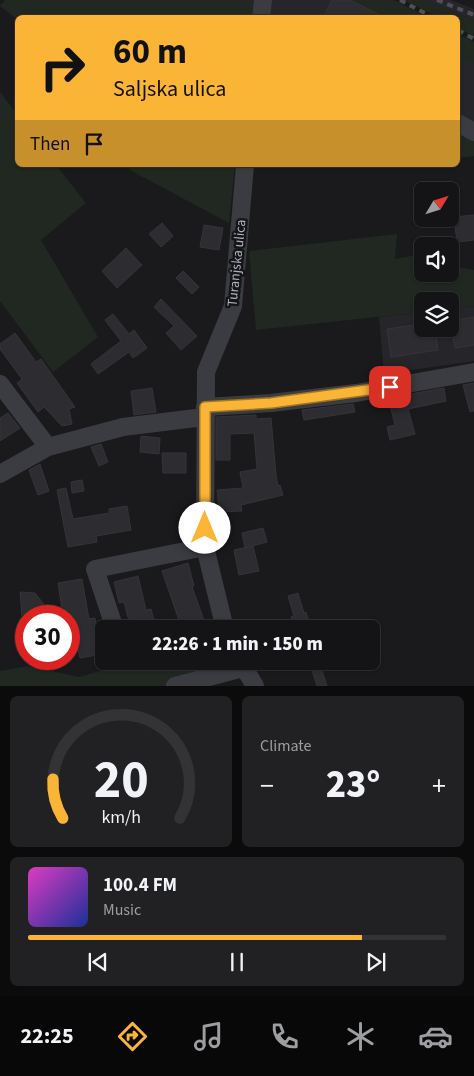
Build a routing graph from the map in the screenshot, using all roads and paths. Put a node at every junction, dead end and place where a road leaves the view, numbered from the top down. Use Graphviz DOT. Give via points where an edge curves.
graph roads {
  1 [pos="263,0"];
  2 [pos="261,15"];
  3 [pos="460,124"];
  4 [pos="474,132"];
  5 [pos="245,167"];
  6 [pos="474,372"];
  7 [pos="0,384"];
  8 [pos="204,412"];
  9 [pos="48,447"];
  10 [pos="0,474"];
  11 [pos="205,547"];
  12 [pos="112,620"];
  13 [pos="223,620"];
  14 [pos="224,670"];
  15 [pos="246,670"];
  16 [pos="175,686"];
  17 [pos="255,686"];
  1 -- 2 [label="street"];
  3 -- 4 [label="street"];
  5 -- 8 [label="street, Turanjska ulica" via="233,306 206,372"];
  6 -- 8 [label="street" via="356,393"];
  7 -- 9 [label="street"];
  8 -- 9 [label="street" via="123,427"];
  8 -- 11 [label="street, Turanjska ulica"];
  9 -- 10 [label="street"];
  11 -- 12 [label="street" via="95,569"];
  11 -- 13 [label="street, Turanjska ulica"];
  14 -- 16 [label="street"];
  15 -- 17 [label="street"];
}
